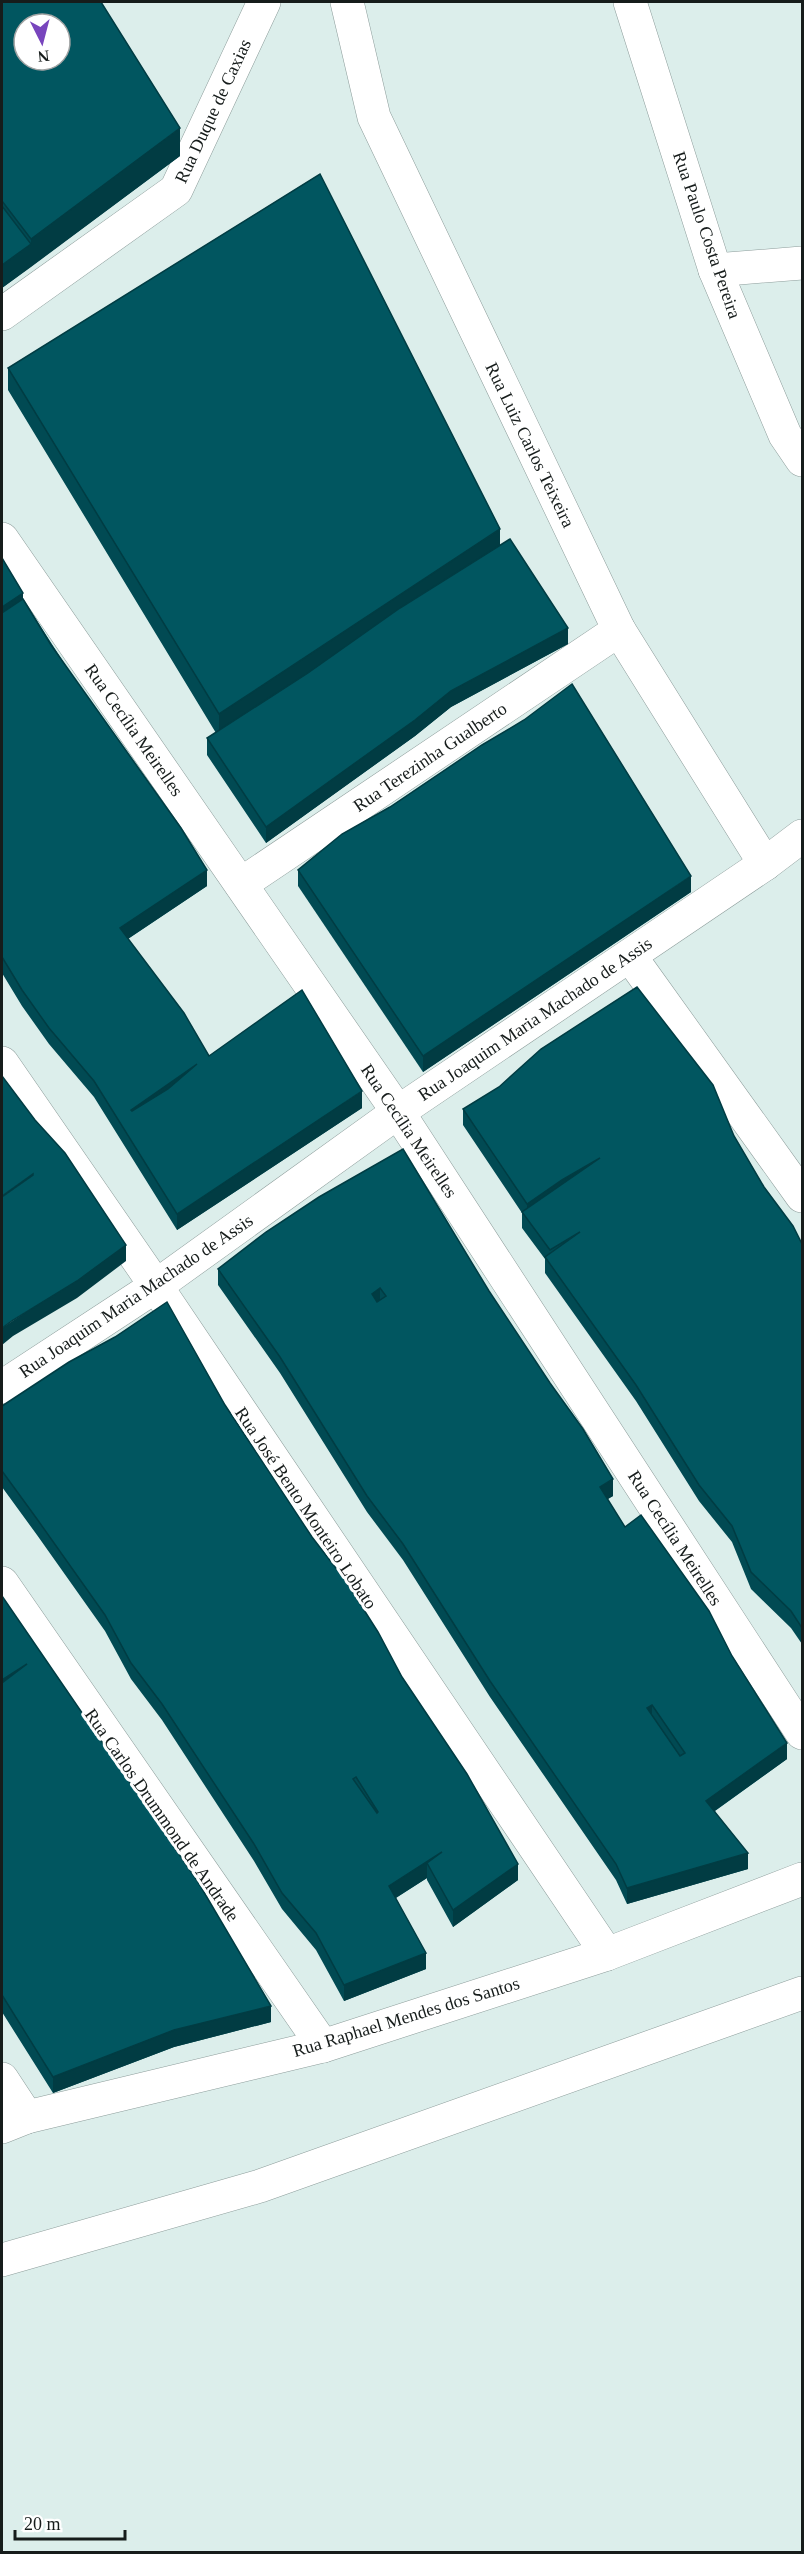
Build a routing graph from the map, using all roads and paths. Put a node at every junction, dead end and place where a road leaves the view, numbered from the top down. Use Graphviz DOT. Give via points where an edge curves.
graph roads {
  1 [pos="264,2"];
  2 [pos="347,2"];
  3 [pos="630,2"];
  4 [pos="637,2"];
  5 [pos="802,263"];
  6 [pos="716,270"];
  7 [pos="2,314"];
  8 [pos="802,460"];
  9 [pos="2,539"];
  10 [pos="619,630"];
  11 [pos="802,836"];
  12 [pos="765,864"];
  13 [pos="241,884"];
  14 [pos="630,956"];
  15 [pos="2,1063"];
  16 [pos="398,1112"];
  17 [pos="802,1196"];
  18 [pos="156,1286"];
  19 [pos="2,1387"];
  20 [pos="2,1583"];
  21 [pos="802,1732"];
  22 [pos="802,1880"];
  23 [pos="607,1954"];
  24 [pos="802,1993"];
  25 [pos="322,2046"];
  26 [pos="2,2079"];
  27 [pos="14,2122"];
  28 [pos="2,2260"];
  1 -- 7 [label="street, Rua Duque de Caxias" via="176,190"];
  2 -- 10 [label="street, Rua Luiz Carlos Teixeira" via="374,117"];
  3 -- 4 [label="street"];
  3 -- 6 [label="street, Rua Paulo Costa Pereira"];
  5 -- 6 [label="street"];
  6 -- 8 [label="street, Rua Paulo Costa Pereira" via="785,435"];
  9 -- 13 [label="street, Rua Cecília Meirelles"];
  10 -- 12 [label="street, Rua Luiz Carlos Teixeira"];
  10 -- 13 [label="street, Rua Terezinha Gualberto"];
  11 -- 12 [label="street, Rua Joaquim Maria Machado de Assis"];
  12 -- 14 [label="street, Rua Joaquim Maria Machado de Assis"];
  13 -- 16 [label="street, Rua Cecília Meirelles"];
  14 -- 16 [label="street, Rua Joaquim Maria Machado de Assis"];
  14 -- 17 [label="street"];
  15 -- 18 [label="street, Rua José Bento Monteiro Lobato"];
  16 -- 18 [label="street, Rua Joaquim Maria Machado de Assis"];
  16 -- 21 [label="street, Rua Cecília Meirelles"];
  18 -- 19 [label="street, Rua Joaquim Maria Machado de Assis"];
  18 -- 23 [label="street, Rua José Bento Monteiro Lobato"];
  20 -- 25 [label="street, Rua Carlos Drummond de Andrade"];
  22 -- 23 [label="street, Rua Raphael Mendes dos Santos"];
  23 -- 25 [label="street, Rua Raphael Mendes dos Santos"];
  24 -- 28 [label="street" via="260,2186"];
  25 -- 27 [label="street, Rua Raphael Mendes dos Santos"];
  26 -- 27 [label="street"];
}
